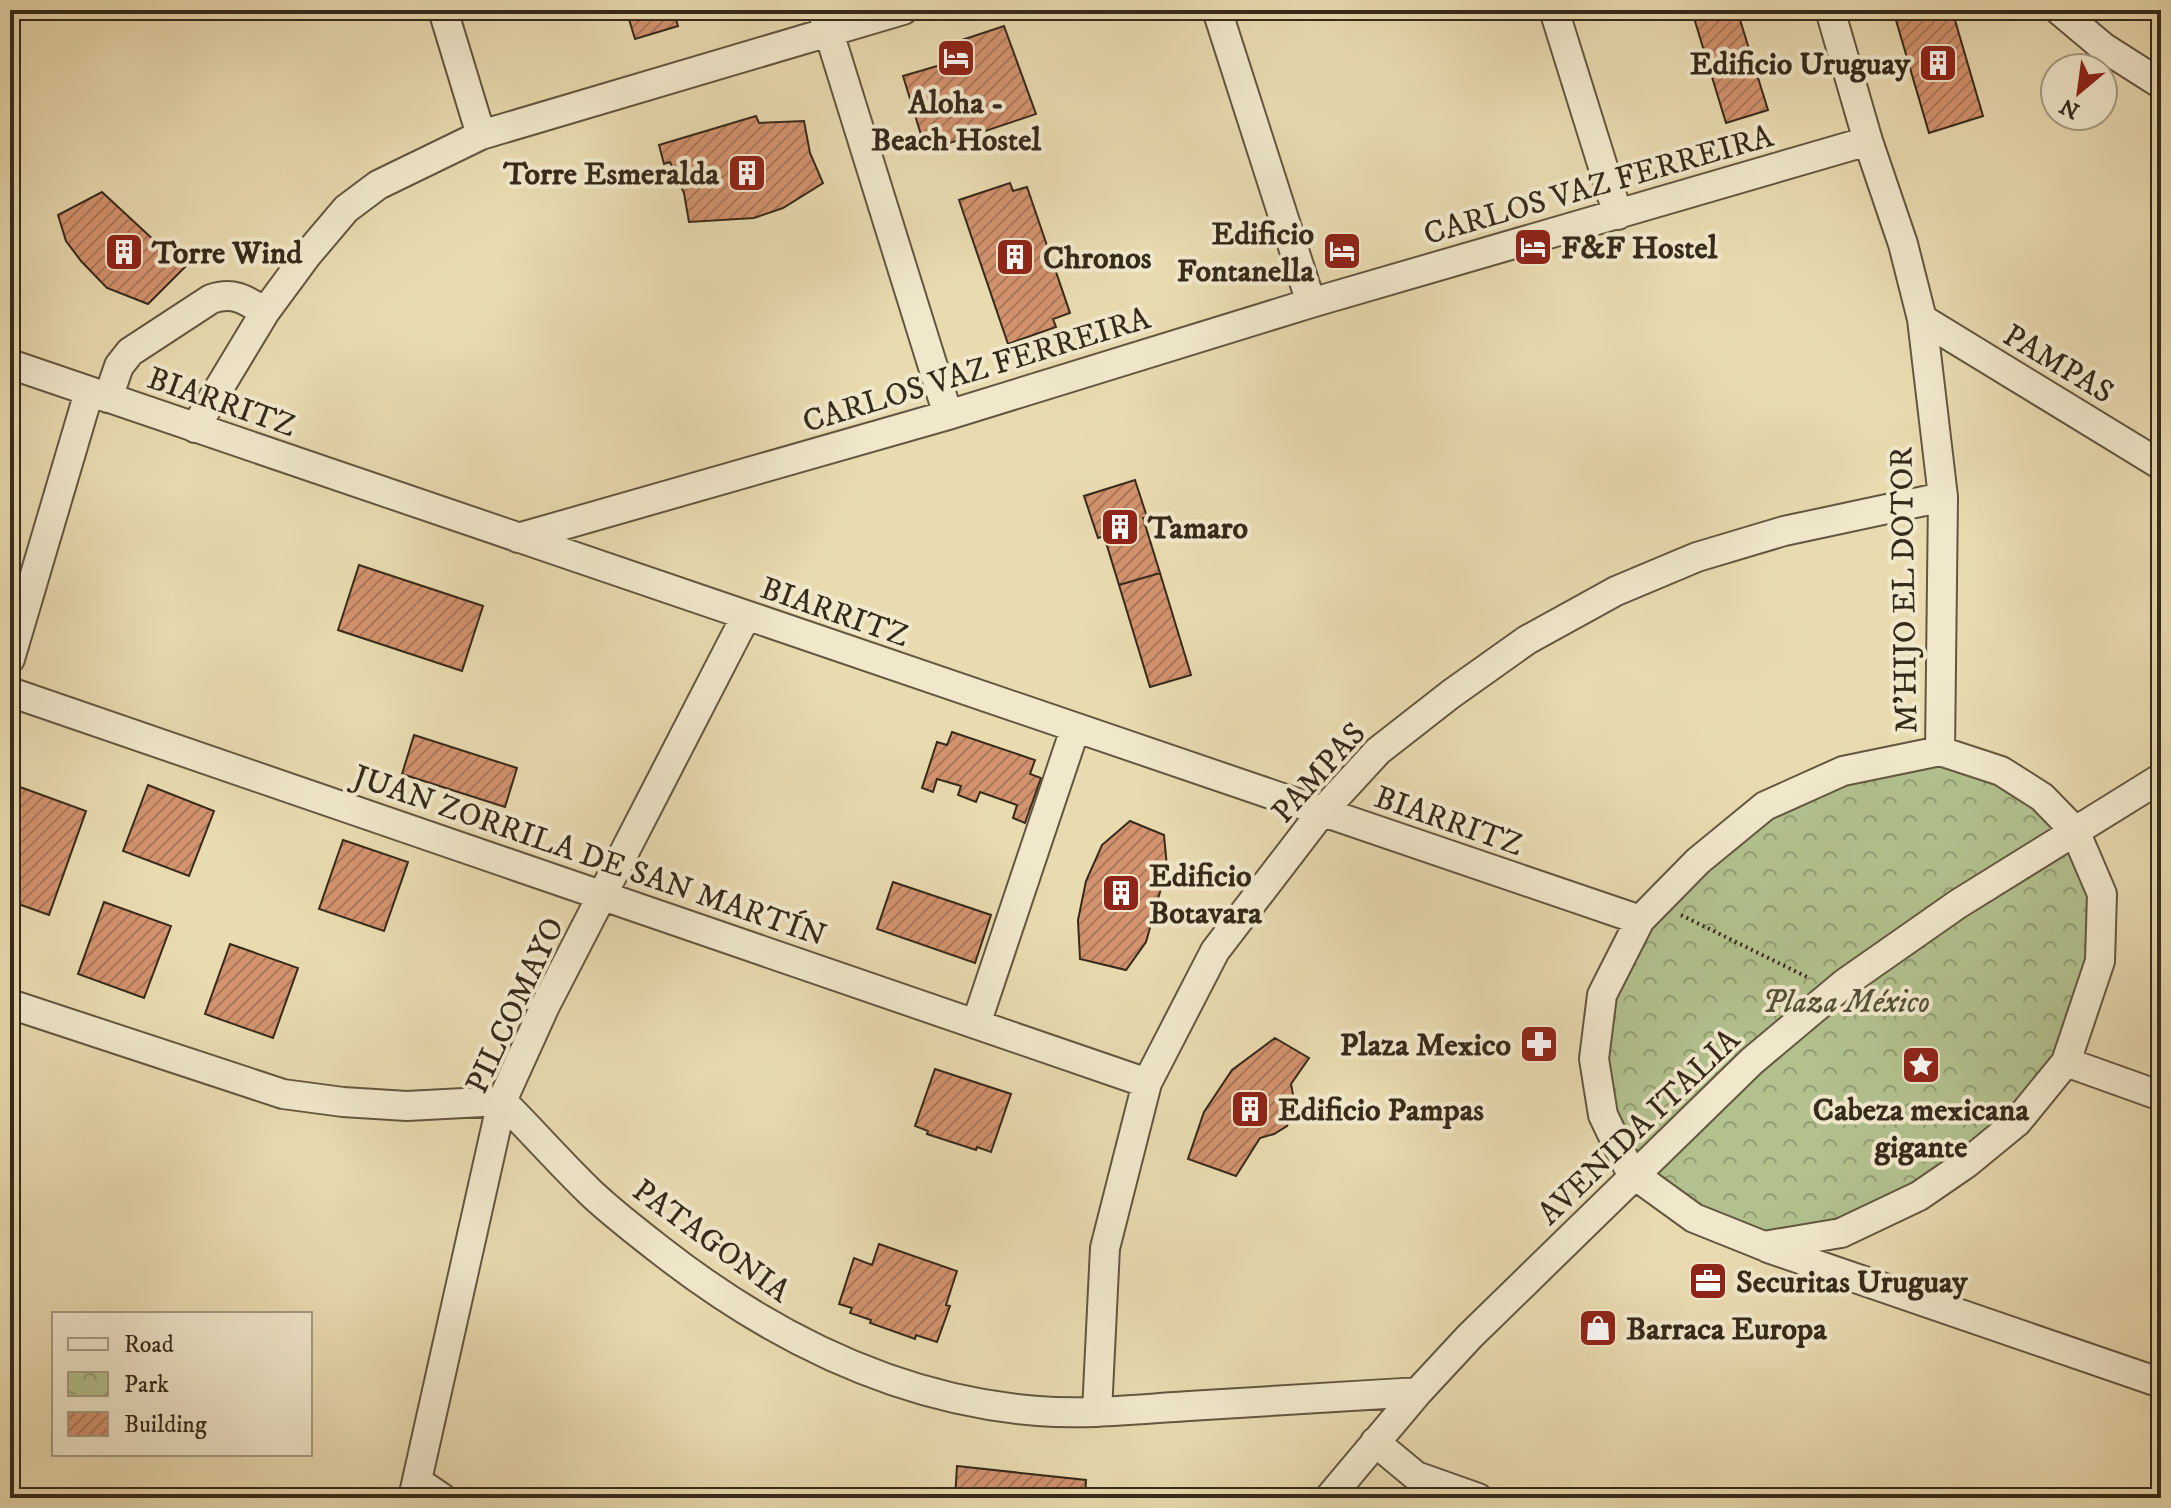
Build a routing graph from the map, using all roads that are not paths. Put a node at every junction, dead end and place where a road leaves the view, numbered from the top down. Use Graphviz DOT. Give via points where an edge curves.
graph roads {
  1 [pos="443,10"];
  2 [pos="903,10"];
  3 [pos="1217,10"];
  4 [pos="1554,10"];
  5 [pos="1830,10"];
  6 [pos="2059,10"];
  7 [pos="825,21"];
  8 [pos="2161,84"];
  9 [pos="481,135"];
  10 [pos="1868,141"];
  11 [pos="1618,215"];
  12 [pos="1311,303"];
  13 [pos="265,312"];
  14 [pos="1922,319"];
  15 [pos="10,363"];
  16 [pos="98,395"];
  17 [pos="948,415"];
  18 [pos="195,428"];
  19 [pos="2161,465"];
  20 [pos="1943,497"];
  21 [pos="518,538"];
  22 [pos="746,616"];
  23 [pos="10,659"];
  24 [pos="10,692"];
  25 [pos="1075,729"];
  26 [pos="1940,751"];
  27 [pos="2161,778"];
  28 [pos="1321,813"];
  29 [pos="2075,831"];
  30 [pos="604,896"];
  31 [pos="1648,911"];
  32 [pos="10,1004"];
  33 [pos="976,1024"];
  34 [pos="2066,1062"];
  35 [pos="1147,1083"];
  36 [pos="2161,1096"];
  37 [pos="502,1101"];
  38 [pos="1636,1176"];
  39 [pos="1764,1246"];
  40 [pos="2161,1383"];
  41 [pos="1418,1392"];
  42 [pos="1097,1412"];
  43 [pos="1375,1442"];
  44 [pos="415,1490"];
  45 [pos="442,1498"];
  46 [pos="1329,1498"];
  47 [pos="1478,1498"];
  1 -- 9 [label="street"];
  2 -- 7 [label="street"];
  3 -- 12 [label="street"];
  4 -- 11 [label="street"];
  5 -- 10 [label="street, M'HIJO EL DOTOR"];
  6 -- 8 [label="street" via="2103,47"];
  7 -- 9 [label="street"];
  7 -- 17 [label="street"];
  9 -- 13 [label="street" via="378,185 346,209"];
  10 -- 11 [label="street, CARLOS VAZ FERREIRA"];
  10 -- 14 [label="street, M'HIJO EL DOTOR"];
  11 -- 12 [label="street, CARLOS VAZ FERREIRA"];
  12 -- 17 [label="street, CARLOS VAZ FERREIRA"];
  13 -- 16 [label="street" via="239,296 211,299 130,352"];
  13 -- 18 [label="street"];
  14 -- 19 [label="street, PAMPAS"];
  14 -- 20 [label="street, M'HIJO EL DOTOR"];
  15 -- 16 [label="street, BIARRITZ"];
  16 -- 18 [label="street, BIARRITZ"];
  16 -- 23 [label="street"];
  17 -- 21 [label="street, CARLOS VAZ FERREIRA"];
  18 -- 21 [label="street, BIARRITZ"];
  20 -- 26 [label="street, M'HIJO EL DOTOR"];
  20 -- 28 [label="street, PAMPAS" via="1784,531 1697,557 1616,591 1527,640 1451,694 1378,751"];
  21 -- 22 [label="street, BIARRITZ"];
  22 -- 25 [label="street, BIARRITZ"];
  22 -- 30 [label="street, PILCOMAYO"];
  24 -- 30 [label="street, JUAN ZORRILA DE SAN MARTÍN"];
  25 -- 28 [label="street, BIARRITZ"];
  25 -- 33 [label="street"];
  26 -- 29 [label="street" via="2001,771 2042,797"];
  26 -- 31 [label="street" via="1843,771 1765,806"];
  27 -- 29 [label="street, AVENIDA ITALIA"];
  28 -- 31 [label="street, BIARRITZ"];
  28 -- 35 [label="street, PAMPAS" via="1215,951"];
  29 -- 34 [label="street" via="2102,894 2100,961"];
  29 -- 38 [label="street, AVENIDA ITALIA" via="1845,983 1752,1061"];
  30 -- 33 [label="street, JUAN ZORRILA DE SAN MARTÍN"];
  30 -- 37 [label="street, PILCOMAYO"];
  31 -- 38 [label="street" via="1602,995 1594,1059 1603,1115"];
  32 -- 37 [label="street" via="283,1094 407,1106"];
  33 -- 35 [label="street, JUAN ZORRILA DE SAN MARTÍN"];
  34 -- 36 [label="street"];
  34 -- 39 [label="street" via="2017,1122 1919,1196 1841,1233"];
  35 -- 42 [label="street, PAMPAS" via="1105,1248"];
  37 -- 42 [label="street, PATAGONIA" via="592,1194 647,1240 751,1315 807,1345 887,1380 983,1405"];
  37 -- 44 [label="street, PILCOMAYO"];
  38 -- 39 [label="street" via="1694,1218"];
  38 -- 41 [label="street, AVENIDA ITALIA"];
  39 -- 40 [label="street"];
  41 -- 42 [label="street, PATAGONIA"];
  41 -- 43 [label="street, AVENIDA ITALIA"];
  43 -- 46 [label="street, AVENIDA ITALIA"];
  43 -- 47 [label="street" via="1416,1476"];
  44 -- 45 [label="street"];
}
